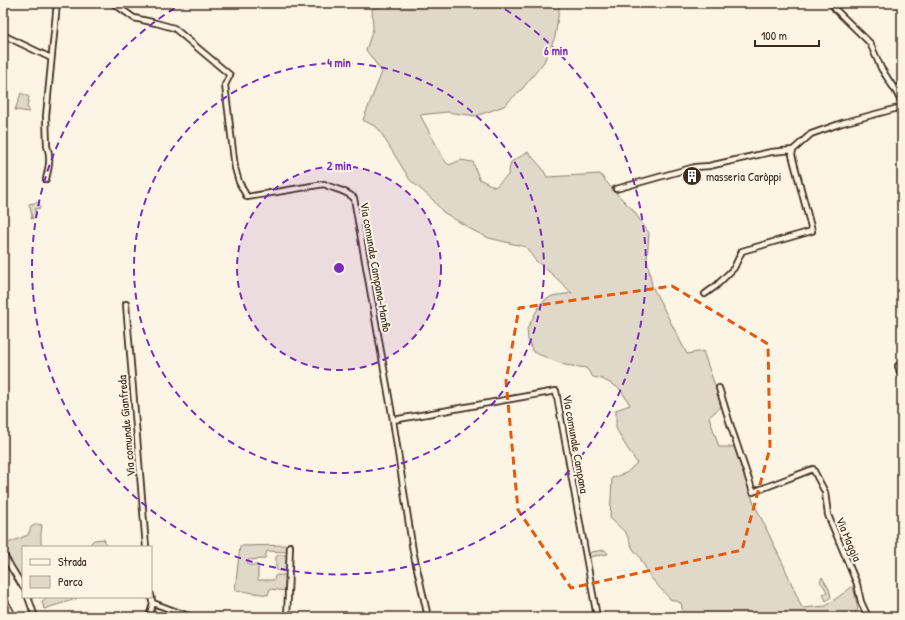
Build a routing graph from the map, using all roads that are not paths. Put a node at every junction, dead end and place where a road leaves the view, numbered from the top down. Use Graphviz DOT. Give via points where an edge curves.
graph roads {
  1 [pos="56,3"];
  2 [pos="113,3"];
  3 [pos="832,3"];
  4 [pos="3,35"];
  5 [pos="52,58"];
  6 [pos="902,84"];
  7 [pos="895,90"];
  8 [pos="902,103"];
  9 [pos="902,107"];
  10 [pos="793,150"];
  11 [pos="46,178"];
  12 [pos="616,189"];
  13 [pos="705,294"];
  14 [pos="126,304"];
  15 [pos="902,366"];
  16 [pos="902,378"];
  17 [pos="719,388"];
  18 [pos="393,420"];
  19 [pos="146,546"];
  20 [pos="290,546"];
  21 [pos="3,554"];
  22 [pos="22,585"];
  23 [pos="28,598"];
  24 [pos="152,598"];
  25 [pos="3,599"];
  26 [pos="153,603"];
  27 [pos="12,617"];
  28 [pos="35,617"];
  29 [pos="148,617"];
  30 [pos="191,617"];
  31 [pos="287,617"];
  32 [pos="428,617"];
  33 [pos="597,617"];
  34 [pos="868,617"];
  1 -- 5 [label="street"];
  2 -- 18 [label="street, Via comunale Campana-Manfio" via="134,18 174,28 230,75 226,85 235,168 247,197 324,184 348,192 354,198"];
  3 -- 7 [label="street" via="870,43 881,68"];
  4 -- 5 [label="street"];
  5 -- 11 [label="street" via="46,116 49,163"];
  6 -- 7 [label="street"];
  7 -- 8 [label="street"];
  9 -- 10 [label="street" via="811,134"];
  10 -- 12 [label="street" via="771,152 695,168"];
  10 -- 13 [label="street" via="792,155 812,231 742,251 734,268"];
  14 -- 19 [label="street, Via comunale Gianfreda"];
  15 -- 16 [label="street" via="898,366"];
  17 -- 34 [label="street, Via Maggia" via="753,492 813,469 825,492 828,515"];
  18 -- 32 [label="street, Via comunale Campana-Manfio" via="413,550"];
  18 -- 33 [label="street, Via comunale Campana" via="556,391"];
  20 -- 31 [label="street"];
  21 -- 22 [label="street"];
  23 -- 28 [label="street"];
  24 -- 26 [label="street"];
  25 -- 27 [label="street"];
  26 -- 29 [label="street"];
  26 -- 30 [label="street"];
}
